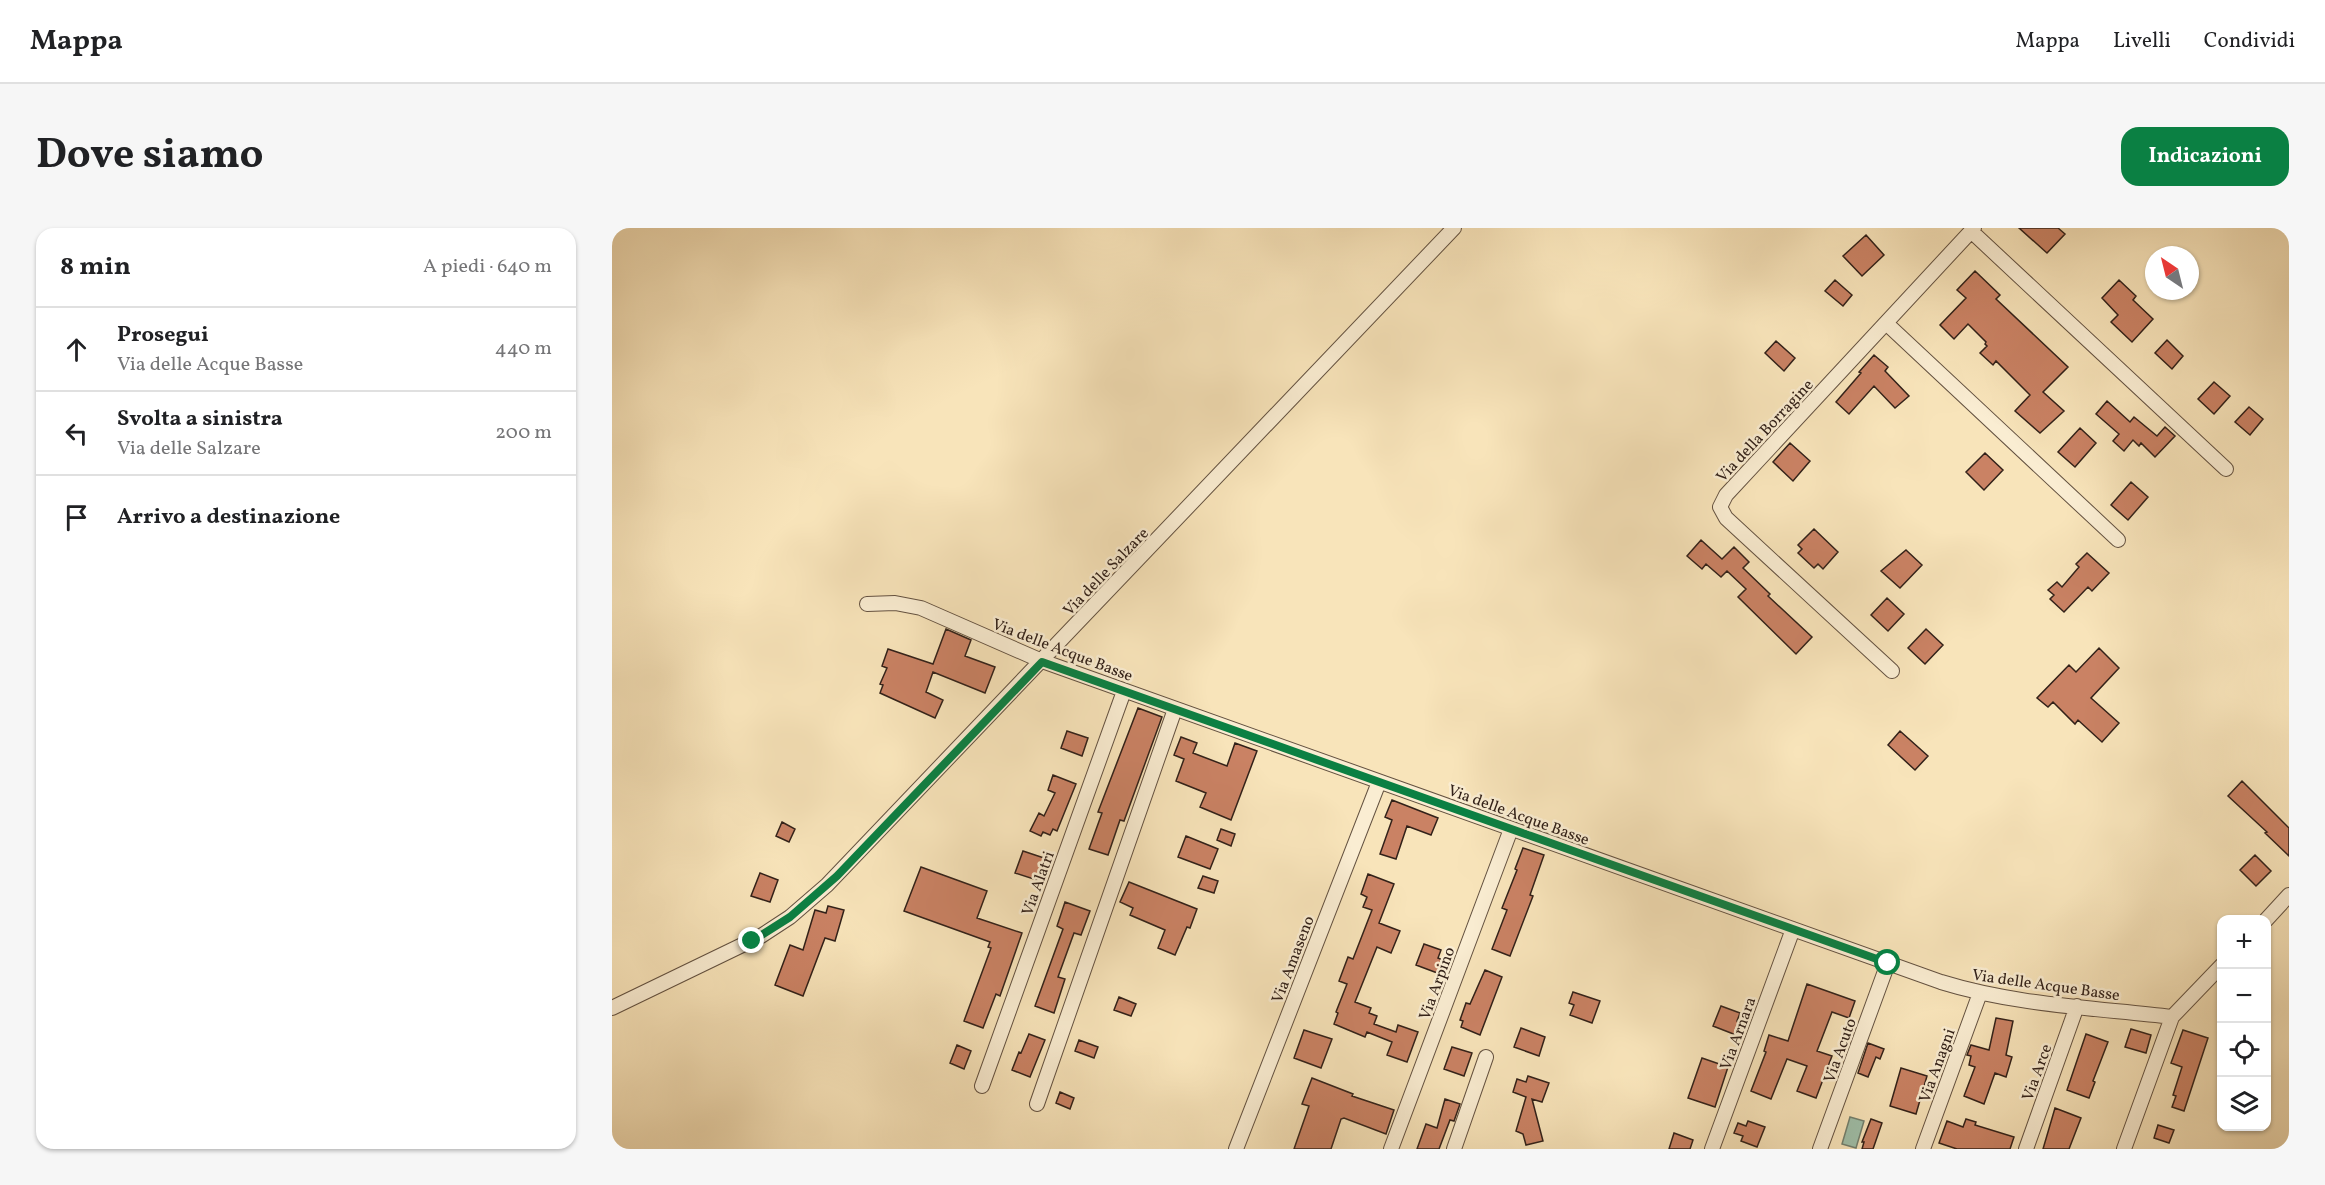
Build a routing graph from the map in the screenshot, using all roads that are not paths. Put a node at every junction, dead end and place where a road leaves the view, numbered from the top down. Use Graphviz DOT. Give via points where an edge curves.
graph roads {
  1 [pos="1454,228"];
  2 [pos="1972,229"];
  3 [pos="1886,322"];
  4 [pos="2226,469"];
  5 [pos="2118,540"];
  6 [pos="867,604"];
  7 [pos="1042,662"];
  8 [pos="1892,671"];
  9 [pos="1124,690"];
  10 [pos="1174,709"];
  11 [pos="1379,782"];
  12 [pos="1511,829"];
  13 [pos="2289,896"];
  14 [pos="2271,915"];
  15 [pos="1793,929"];
  16 [pos="1888,963"];
  17 [pos="2218,969"];
  18 [pos="1980,993"];
  19 [pos="2077,1006"];
  20 [pos="612,1008"];
  21 [pos="2172,1017"];
  22 [pos="1486,1057"];
  23 [pos="982,1086"];
  24 [pos="1038,1104"];
  25 [pos="1236,1149"];
  26 [pos="1392,1149"];
  27 [pos="1454,1149"];
  28 [pos="1712,1149"];
  29 [pos="1820,1149"];
  30 [pos="1923,1149"];
  31 [pos="2026,1149"];
  32 [pos="2124,1149"];
  1 -- 7 [label="street, Via delle Salzare"];
  2 -- 3 [label="street, Via della Borragine"];
  2 -- 4 [label="street"];
  3 -- 5 [label="street"];
  3 -- 8 [label="street, Via della Borragine" via="1726,495 1720,507 1726,518"];
  6 -- 7 [label="street, Via delle Acque Basse" via="921,608"];
  7 -- 9 [label="street, Via delle Acque Basse"];
  7 -- 20 [label="street, Via delle Salzare" via="846,867 797,912 743,946"];
  9 -- 10 [label="street, Via delle Acque Basse"];
  9 -- 23 [label="street, Via Alatri"];
  10 -- 11 [label="street, Via delle Acque Basse"];
  10 -- 24 [label="street"];
  11 -- 12 [label="street, Via delle Acque Basse"];
  11 -- 25 [label="street, Via Amaseno"];
  12 -- 15 [label="street, Via delle Acque Basse"];
  12 -- 26 [label="street, Via Arpino"];
  13 -- 14 [label="street"];
  15 -- 16 [label="street, Via delle Acque Basse"];
  15 -- 28 [label="street, Via Arnara"];
  16 -- 18 [label="street, Via delle Acque Basse"];
  16 -- 29 [label="street, Via Acuto"];
  17 -- 21 [label="street"];
  18 -- 19 [label="street, Via delle Acque Basse"];
  18 -- 30 [label="street, Via Anagni"];
  19 -- 21 [label="street, Via delle Acque Basse"];
  19 -- 31 [label="street, Via Arce"];
  21 -- 32 [label="street"];
  22 -- 27 [label="street"];
}
